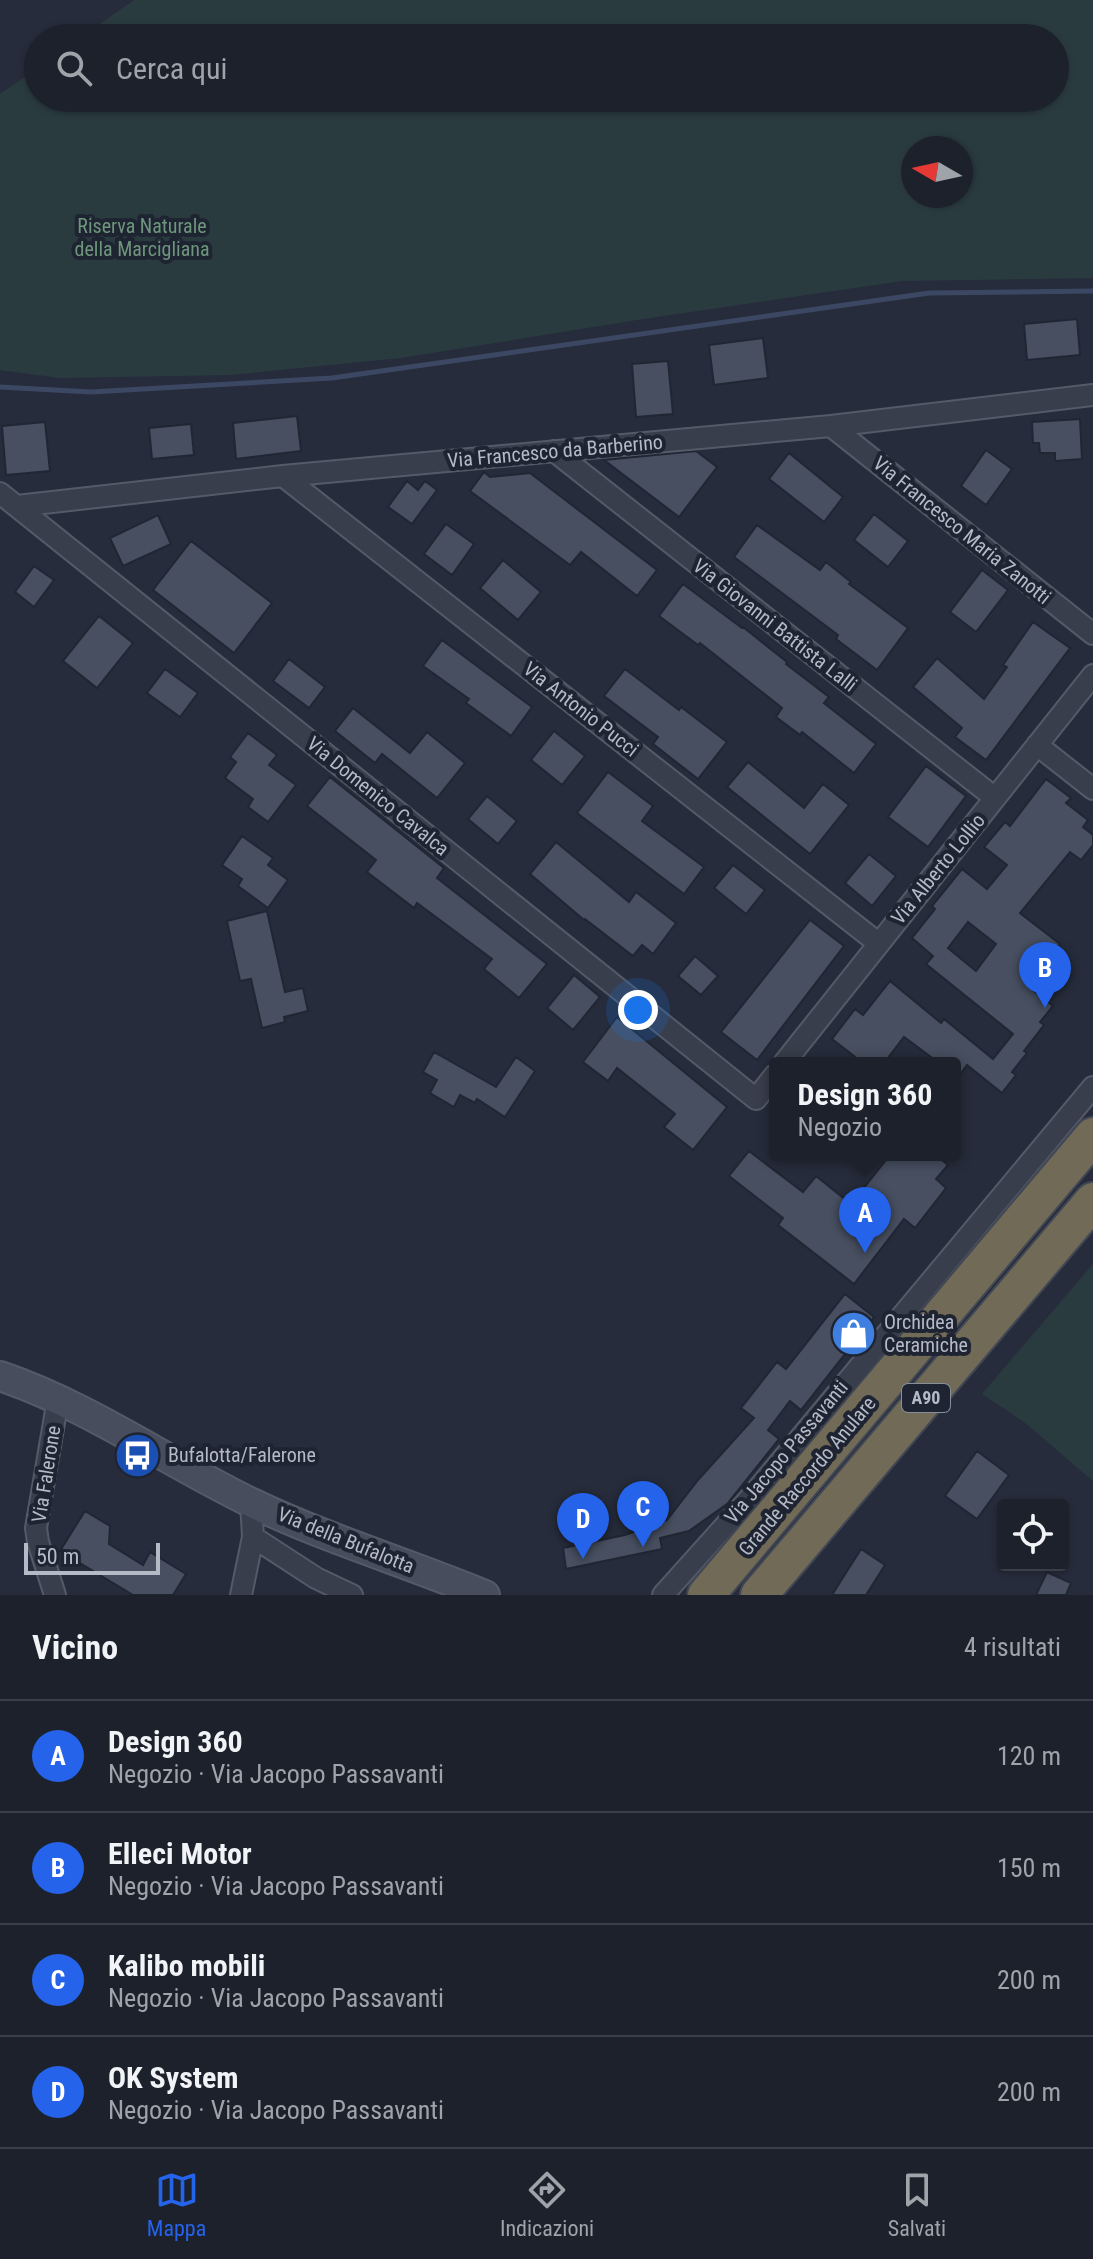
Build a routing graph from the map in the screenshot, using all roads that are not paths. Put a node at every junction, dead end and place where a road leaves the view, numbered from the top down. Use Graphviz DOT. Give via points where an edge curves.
graph roads {
  1 [pos="1093,395"];
  2 [pos="831,426"];
  3 [pos="554,451"];
  4 [pos="283,476"];
  5 [pos="0,493"];
  6 [pos="17,506"];
  7 [pos="1093,634"];
  8 [pos="1093,675"];
  9 [pos="1037,745"];
  10 [pos="1093,789"];
  11 [pos="995,798"];
  12 [pos="878,943"];
  13 [pos="789,1057"];
  14 [pos="769,1083"];
  15 [pos="1093,1087"];
  16 [pos="1093,1136"];
  17 [pos="1093,1201"];
  18 [pos="0,1357"];
  19 [pos="0,1376"];
  20 [pos="48,1394"];
  21 [pos="251,1502"];
  22 [pos="253,1537"];
  23 [pos="55,1595"];
  24 [pos="241,1595"];
  25 [pos="352,1595"];
  26 [pos="440,1595"];
  27 [pos="485,1595"];
  28 [pos="663,1595"];
  29 [pos="706,1595"];
  30 [pos="759,1595"];
  1 -- 2 [label="street, Via Francesco da Barberino"];
  2 -- 3 [label="street, Via Francesco da Barberino"];
  2 -- 7 [label="street, Via Francesco Maria Zanotti"];
  3 -- 4 [label="street, Via Francesco da Barberino"];
  3 -- 11 [label="street, Via Giovanni Battista Lalli"];
  4 -- 6 [label="street, Via Francesco da Barberino"];
  4 -- 12 [label="street, Via Antonio Pucci"];
  5 -- 6 [label="street, Via Domenico Cavalca"];
  6 -- 14 [label="street, Via Domenico Cavalca" via="756,1099"];
  8 -- 9 [label="street, Via Alberto Lollio"];
  9 -- 10 [label="street"];
  9 -- 11 [label="street, Via Alberto Lollio"];
  11 -- 12 [label="street, Via Alberto Lollio"];
  12 -- 13 [label="street, Via Alberto Lollio"];
  15 -- 28 [label="street, Via Jacopo Passavanti"];
  16 -- 29 [label="highway, Grande Raccordo Anulare / A90"];
  17 -- 30 [label="highway, Grande Raccordo Anulare / A90"];
  18 -- 20 [label="street"];
  19 -- 20 [label="street, Via della Bufalotta"];
  20 -- 21 [label="street, Via della Bufalotta"];
  20 -- 23 [label="street, Via Falerone" via="36,1528"];
  21 -- 22 [label="street"];
  21 -- 26 [label="street, Via della Bufalotta" via="347,1563"];
  21 -- 27 [label="street, Via della Bufalotta"];
  22 -- 24 [label="street"];
  22 -- 25 [label="street"];
}
